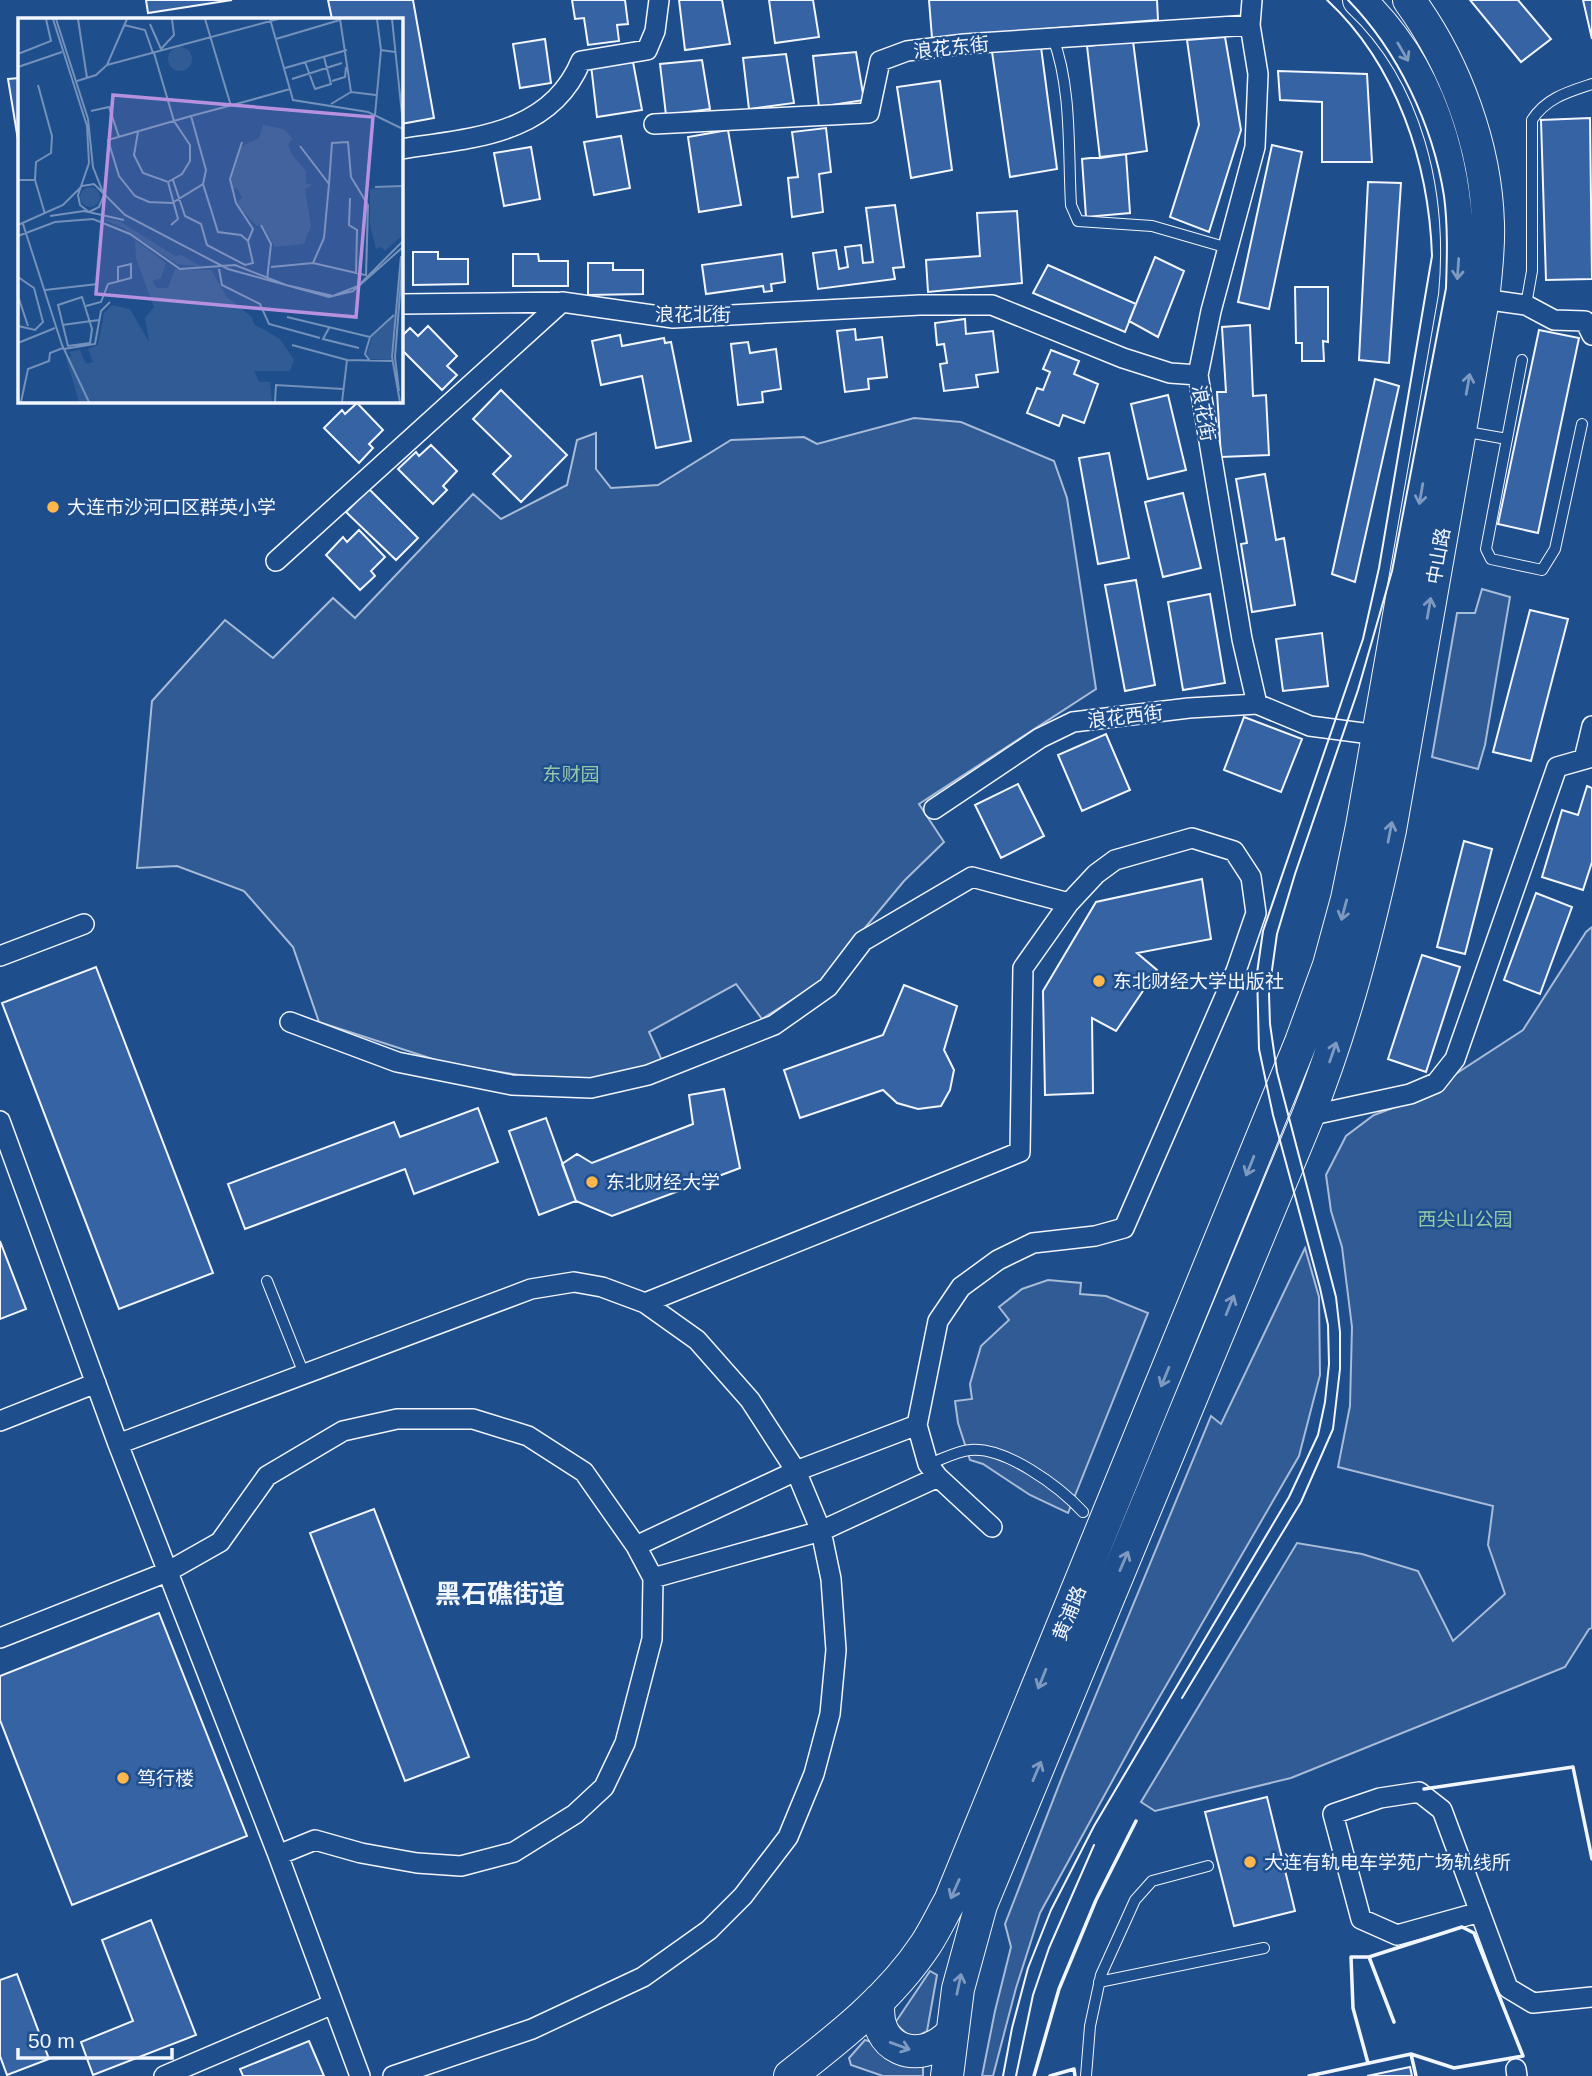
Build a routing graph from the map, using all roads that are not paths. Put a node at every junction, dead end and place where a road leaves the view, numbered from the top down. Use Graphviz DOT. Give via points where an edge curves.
graph roads {
  1 [pos="659,0"];
  2 [pos="1252,0"];
  3 [pos="1359,0"];
  4 [pos="1409,0"];
  5 [pos="1250,25"];
  6 [pos="1053,38"];
  7 [pos="1592,83"];
  8 [pos="654,124"];
  9 [pos="402,149"];
  10 [pos="1228,248"];
  11 [pos="1483,299"];
  12 [pos="562,302"];
  13 [pos="402,304"];
  14 [pos="1526,305"];
  15 [pos="1592,335"];
  16 [pos="1522,360"];
  17 [pos="1198,375"];
  18 [pos="1582,424"];
  19 [pos="1460,431"];
  20 [pos="1507,439"];
  21 [pos="276,561"];
  22 [pos="1257,704"];
  23 [pos="1592,726"];
  24 [pos="1378,734"];
  25 [pos="1588,758"];
  26 [pos="934,809"];
  27 [pos="1069,902"];
  28 [pos="84,924"];
  29 [pos="0,956"];
  30 [pos="290,1022"];
  31 [pos="1276,1103"];
  32 [pos="1308,1116"];
  33 [pos="2,1132"];
  34 [pos="267,1281"];
  35 [pos="645,1303"];
  36 [pos="304,1374"];
  37 [pos="96,1383"];
  38 [pos="0,1421"];
  39 [pos="916,1425"];
  40 [pos="118,1444"];
  41 [pos="796,1471"];
  42 [pos="933,1471"];
  43 [pos="1083,1512"];
  44 [pos="992,1527"];
  45 [pos="821,1531"];
  46 [pos="636,1546"];
  47 [pos="167,1572"];
  48 [pos="653,1578"];
  49 [pos="0,1638"];
  50 [pos="278,1855"];
  51 [pos="1208,1866"];
  52 [pos="1480,1912"];
  53 [pos="1264,1948"];
  54 [pos="1099,1982"];
  55 [pos="1592,1997"];
  56 [pos="879,2000"];
  57 [pos="332,2004"];
  58 [pos="951,2034"];
  59 [pos="164,2076"];
  60 [pos="360,2076"];
  61 [pos="393,2076"];
  62 [pos="790,2076"];
  63 [pos="947,2076"];
  64 [pos="1086,2076"];
  1 -- 9 [label="street" via="647,50 581,61 555,101 529,119 491,135"];
  2 -- 5 [label="street, 浪花街"];
  3 -- 24 [label="highway, 中山路, one-way" via="1395,39 1434,115 1454,189 1459,262"];
  4 -- 11 [label="highway, 中山路" via="1444,61 1477,144 1488,225"];
  5 -- 6 [label="street, 浪花东街"];
  5 -- 10 [label="street, 浪花街" via="1258,74 1255,147"];
  6 -- 8 [label="street, 浪花东街" via="907,51 880,61 869,113"];
  6 -- 10 [label="lane" via="1065,86 1071,205 1078,221 1152,226"];
  7 -- 14 [label="lane" via="1556,97 1540,107 1532,120 1532,271"];
  10 -- 17 [label="street, 浪花街"];
  11 -- 14 [label="street"];
  19 -- 11 [label="highway, 中山路, one-way"];
  12 -- 13 [label="street, 浪花北街"];
  12 -- 17 [label="street, 浪花北街" via="673,318 992,305 1123,358 1170,373"];
  12 -- 21 [label="street"];
  14 -- 15 [label="street" via="1553,320 1585,321"];
  16 -- 20 [label="lane"];
  17 -- 22 [label="street, 浪花街"];
  18 -- 20 [label="lane" via="1555,550 1542,570 1491,559 1486,549"];
  19 -- 20 [label="lane"];
  32 -- 19 [label="highway, 中山路, one-way" via="1333,1054 1374,906"];
  22 -- 24 [label="street" via="1310,726"];
  22 -- 26 [label="street, 浪花西街" via="1073,722 1040,738"];
  23 -- 25 [label="street"];
  24 -- 31 [label="highway, 中山路, one-way" via="1347,899 1329,965"];
  25 -- 32 [label="street" via="1558,767 1455,1059 1436,1083 1410,1094"];
  27 -- 30 [label="street" via="972,877 863,941 828,987 774,1025 648,1075 591,1088 512,1085 397,1062"];
  27 -- 35 [label="street" via="1023,968 1020,1152"];
  27 -- 39 [label="street" via="1115,860 1192,838 1234,851 1251,877 1256,913 1236,971 1124,1228 1033,1243 998,1260 961,1287 938,1321"];
  28 -- 29 [label="street"];
  31 -- 56 [label="highway, 黄浦路, one-way" via="966,1865 926,1944"];
  58 -- 32 [label="highway, 黄浦路, one-way" via="960,1978 981,1905"];
  33 -- 37 [label="street"];
  34 -- 36 [label="lane"];
  35 -- 36 [label="street" via="574,1282 531,1289"];
  35 -- 41 [label="street" via="697,1340 750,1400"];
  36 -- 40 [label="street"];
  37 -- 38 [label="street"];
  37 -- 40 [label="street"];
  39 -- 41 [label="street"];
  39 -- 42 [label="street"];
  40 -- 47 [label="street"];
  41 -- 45 [label="street"];
  41 -- 46 [label="street"];
  42 -- 43 [label="lane" via="967,1450 1001,1455 1028,1469"];
  42 -- 44 [label="street"];
  42 -- 45 [label="street"];
  45 -- 48 [label="street"];
  45 -- 61 [label="street" via="831,1579 836,1650 830,1714 814,1774 788,1837 743,1896 709,1930 643,1977 532,2029"];
  46 -- 47 [label="street" via="584,1472 528,1436 473,1419 397,1419 343,1431 267,1476 220,1542"];
  46 -- 48 [label="street"];
  47 -- 49 [label="street"];
  47 -- 50 [label="street"];
  48 -- 50 [label="street" via="652,1639 625,1743 604,1787 575,1814 514,1852 461,1866 360,1853 315,1840"];
  50 -- 57 [label="street"];
  51 -- 54 [label="lane" via="1152,1881 1135,1900"];
  52 -- 52 [label="street" via="1443,1810 1419,1792 1380,1798 1333,1814 1361,1919 1397,1935"];
  52 -- 55 [label="street" via="1508,1987 1533,2003"];
  53 -- 54 [label="lane"];
  54 -- 64 [label="lane"];
  56 -- 58 [label="highway, one-way" via="881,2033 900,2048 929,2050"];
  56 -- 62 [label="highway, 黄浦路"];
  57 -- 59 [label="street"];
  57 -- 60 [label="street"];
  58 -- 63 [label="highway, 黄浦路"];
}
